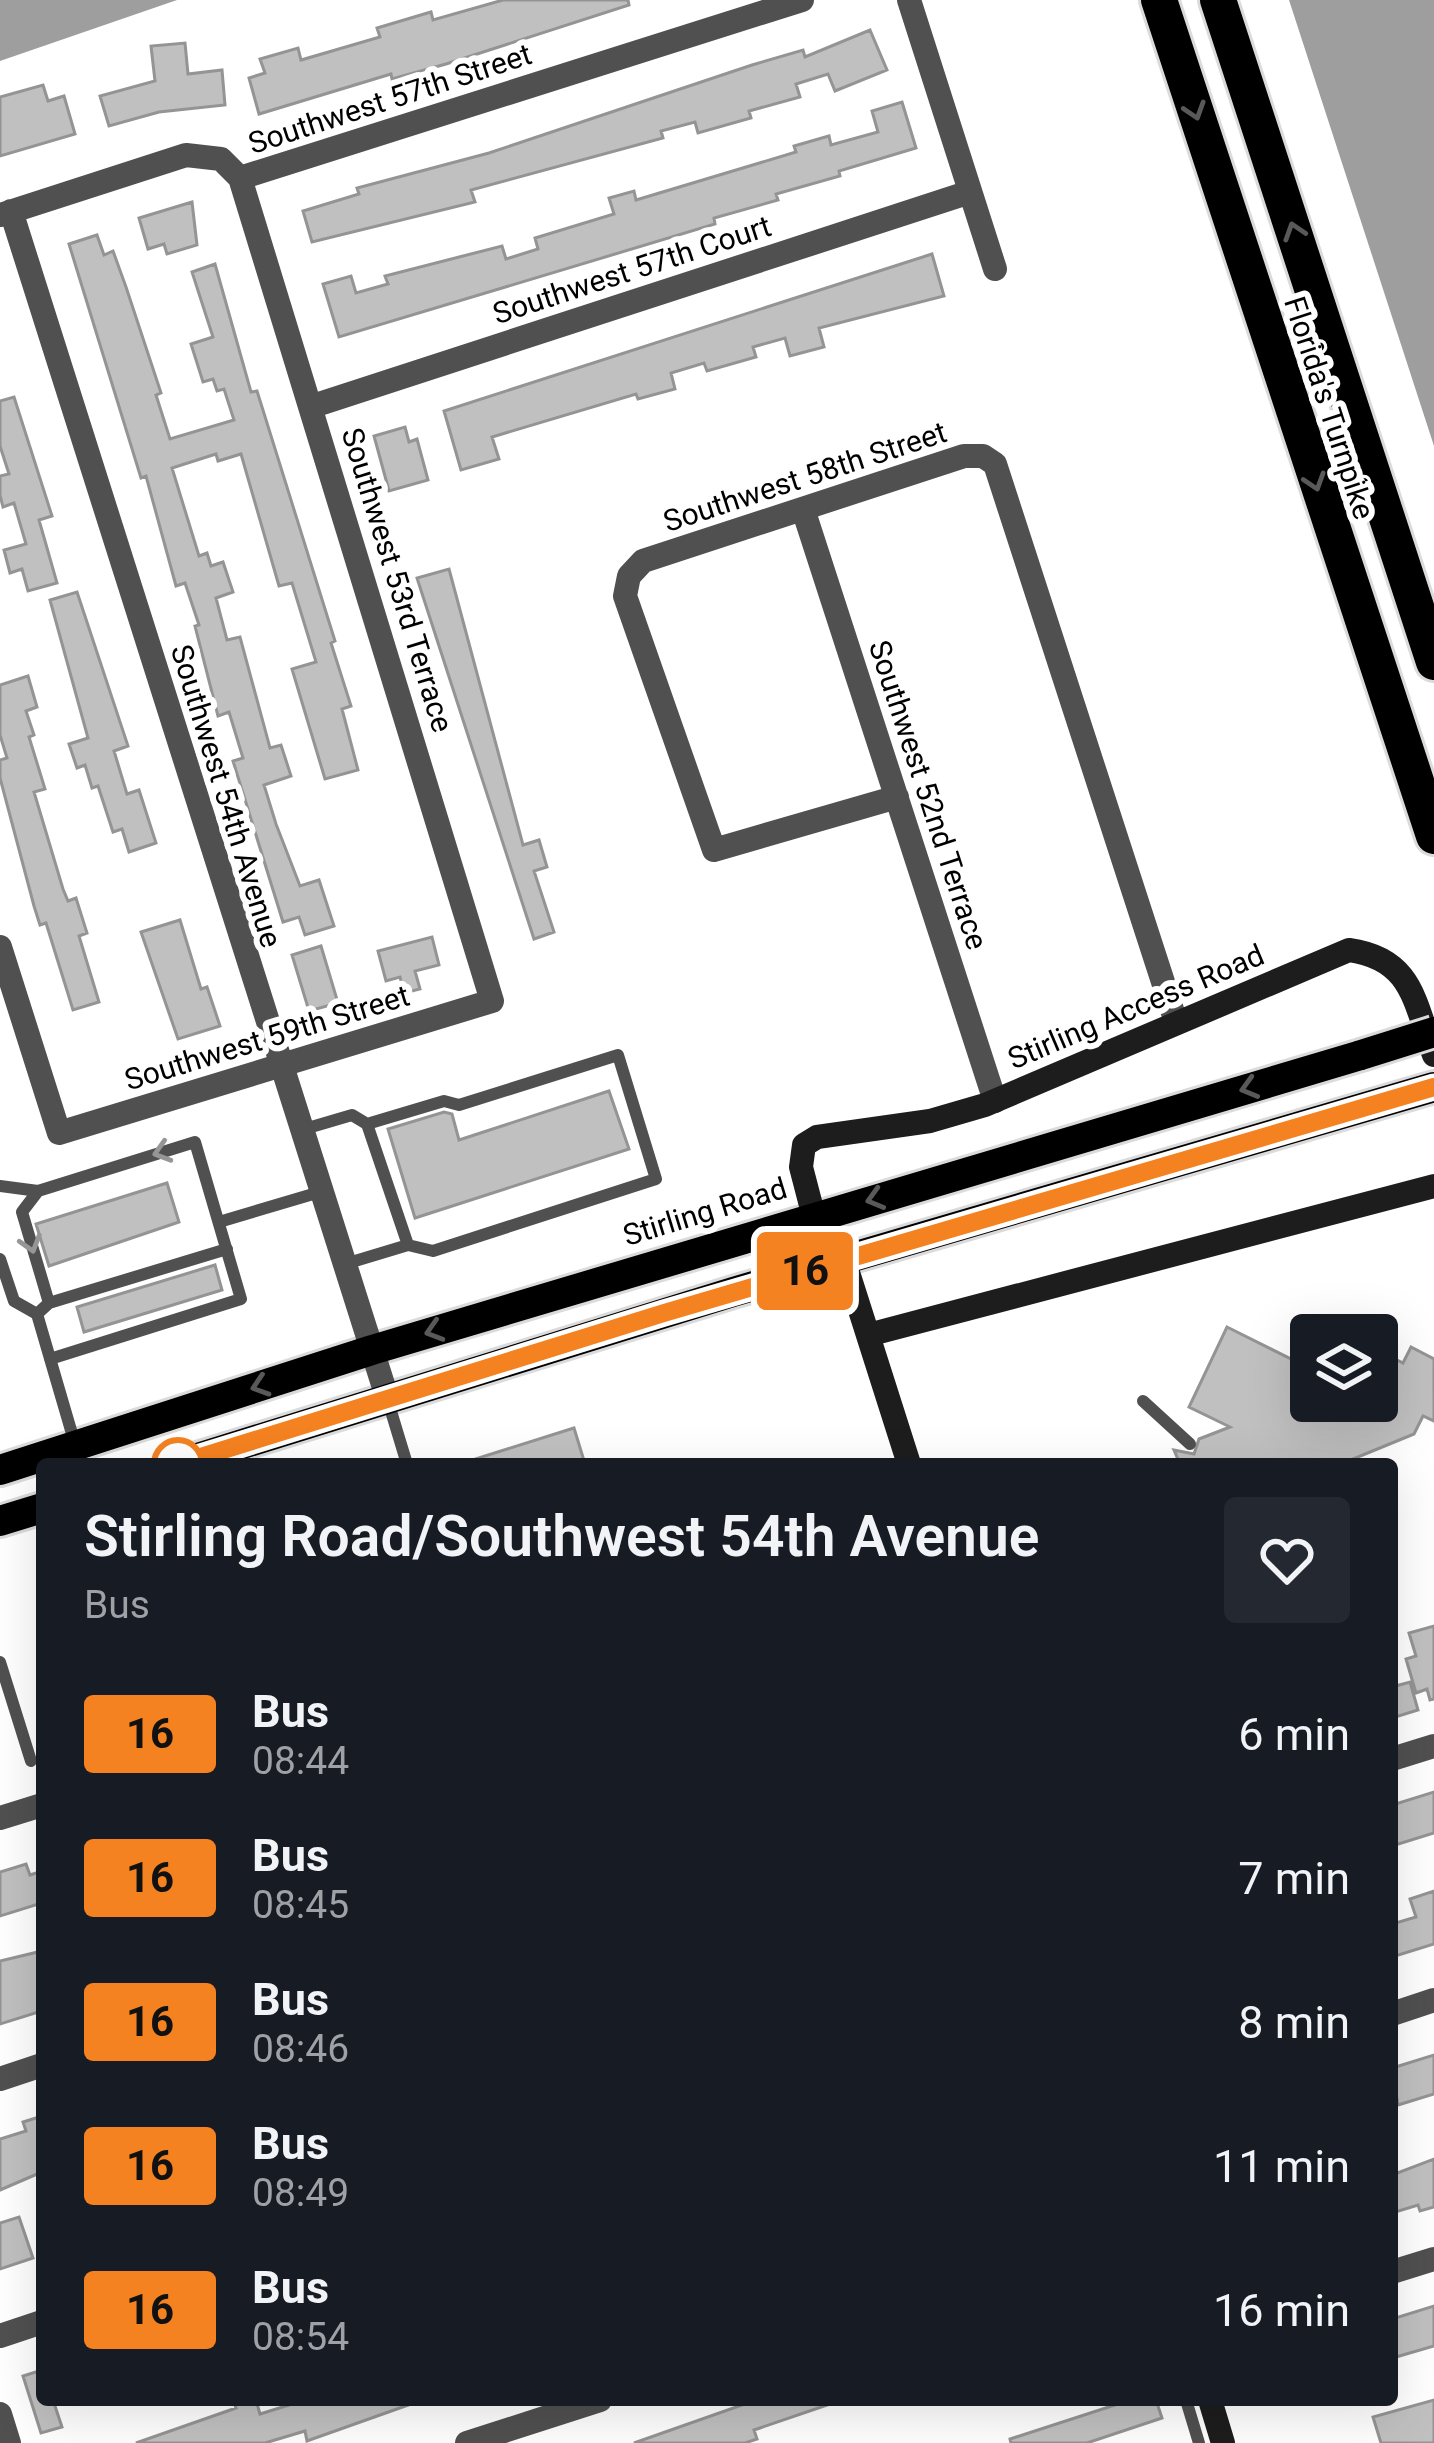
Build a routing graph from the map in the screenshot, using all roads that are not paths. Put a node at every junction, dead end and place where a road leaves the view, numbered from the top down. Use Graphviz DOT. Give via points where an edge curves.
graph roads {
  1 [pos="802,0"];
  2 [pos="909,0"];
  3 [pos="1159,0"];
  4 [pos="1218,0"];
  5 [pos="240,178"];
  6 [pos="970,192"];
  7 [pos="6,213"];
  8 [pos="995,269"];
  9 [pos="313,406"];
  10 [pos="803,509"];
  11 [pos="1434,662"];
  12 [pos="897,797"];
  13 [pos="1434,836"];
  14 [pos="0,947"];
  15 [pos="493,1001"];
  16 [pos="1177,1022"];
  17 [pos="1434,1032"];
  18 [pos="1434,1055"];
  19 [pos="278,1064"];
  20 [pos="1434,1087"];
  21 [pos="995,1101"];
  22 [pos="367,1124"];
  23 [pos="300,1131"];
  24 [pos="0,1186"];
  25 [pos="1434,1186"];
  26 [pos="38,1191"];
  27 [pos="320,1192"];
  28 [pos="814,1217"];
  29 [pos="218,1222"];
  30 [pos="408,1245"];
  31 [pos="226,1249"];
  32 [pos="0,1259"];
  33 [pos="844,1260"];
  34 [pos="344,1264"];
  35 [pos="49,1303"];
  36 [pos="37,1314"];
  37 [pos="868,1335"];
  38 [pos="372,1350"];
  39 [pos="50,1360"];
  40 [pos="387,1396"];
  41 [pos="1143,1401"];
  42 [pos="1190,1444"];
  43 [pos="75,1445"];
  44 [pos="196,1458"];
  45 [pos="405,1458"];
  46 [pos="907,1458"];
  47 [pos="0,1469"];
  48 [pos="36,1510"];
  49 [pos="0,1521"];
  50 [pos="0,1662"];
  51 [pos="1434,1746"];
  52 [pos="1398,1757"];
  53 [pos="31,1760"];
  54 [pos="36,1807"];
  55 [pos="0,1818"];
  56 [pos="1434,2000"];
  57 [pos="1398,2012"];
  58 [pos="36,2067"];
  59 [pos="0,2078"];
  60 [pos="1434,2259"];
  61 [pos="1398,2270"];
  62 [pos="36,2324"];
  63 [pos="0,2336"];
  64 [pos="581,2406"];
  65 [pos="1188,2406"];
  66 [pos="1212,2406"];
  67 [pos="0,2414"];
  68 [pos="9,2443"];
  69 [pos="467,2443"];
  70 [pos="1199,2443"];
  71 [pos="1223,2443"];
  1 -- 5 [label="street, Southwest 57th Street"];
  2 -- 6 [label="street"];
  3 -- 13 [label="highway, Florida's Turnpike, one-way"];
  11 -- 4 [label="highway, Florida's Turnpike, one-way"];
  5 -- 7 [label="street, Southwest 57th Street" via="221,159 186,155"];
  5 -- 9 [label="street, Southwest 53rd Terrace"];
  6 -- 8 [label="street"];
  6 -- 9 [label="street, Southwest 57th Court"];
  7 -- 19 [label="street, Southwest 54th Avenue"];
  9 -- 15 [label="street, Southwest 53rd Terrace"];
  10 -- 12 [label="street, Southwest 52nd Terrace"];
  10 -- 12 [label="street, Southwest 58th Street" via="644,561 628,576 625,596 714,850"];
  10 -- 16 [label="street, Southwest 58th Street" via="964,456 994,464"];
  12 -- 21 [label="street, Southwest 52nd Terrace"];
  14 -- 19 [label="street, Southwest 59th Street" via="59,1133"];
  15 -- 19 [label="street, Southwest 59th Street"];
  16 -- 18 [label="street, Stirling Access Road" via="1348,950 1393,964"];
  16 -- 21 [label="street, Stirling Access Road"];
  17 -- 28 [label="main road, Stirling Road, one-way, bridge"];
  19 -- 23 [label="street, Southwest 54th Avenue"];
  20 -- 33 [label="main road"];
  21 -- 28 [label="street, Stirling Access Road" via="803,1145"];
  22 -- 23 [label="lane" via="352,1115"];
  22 -- 30 [label="lane"];
  22 -- 30 [label="lane" via="444,1101 459,1105 618,1055 656,1179 433,1251"];
  23 -- 27 [label="street, Southwest 54th Avenue"];
  24 -- 26 [label="lane"];
  25 -- 37 [label="street"];
  29 -- 26 [label="lane, one-way" via="195,1142"];
  26 -- 35 [label="lane, one-way" via="22,1212"];
  27 -- 29 [label="lane"];
  27 -- 34 [label="street, Southwest 54th Avenue"];
  28 -- 38 [label="main road, Stirling Road, one-way"];
  29 -- 31 [label="lane"];
  30 -- 34 [label="lane"];
  31 -- 35 [label="lane"];
  31 -- 39 [label="lane" via="242,1299"];
  32 -- 36 [label="lane" via="14,1301"];
  33 -- 37 [label="street"];
  33 -- 40 [label="main road"];
  34 -- 38 [label="street, Southwest 54th Avenue"];
  35 -- 36 [label="lane"];
  36 -- 39 [label="lane"];
  37 -- 46 [label="street"];
  38 -- 40 [label="street, Southwest 54th Avenue"];
  38 -- 43 [label="main road, Stirling Road, one-way"];
  39 -- 43 [label="lane"];
  40 -- 44 [label="main road"];
  40 -- 45 [label="lane"];
  41 -- 42 [label="lane"];
  43 -- 47 [label="main road, Stirling Road"];
  48 -- 49 [label="main road"];
  50 -- 53 [label="lane"];
  51 -- 52 [label="street"];
  54 -- 55 [label="street"];
  56 -- 57 [label="street"];
  58 -- 59 [label="street"];
  60 -- 61 [label="street"];
  62 -- 63 [label="street"];
  64 -- 69 [label="street"];
  65 -- 70 [label="lane"];
  66 -- 71 [label="street"];
  67 -- 68 [label="street"];
}
